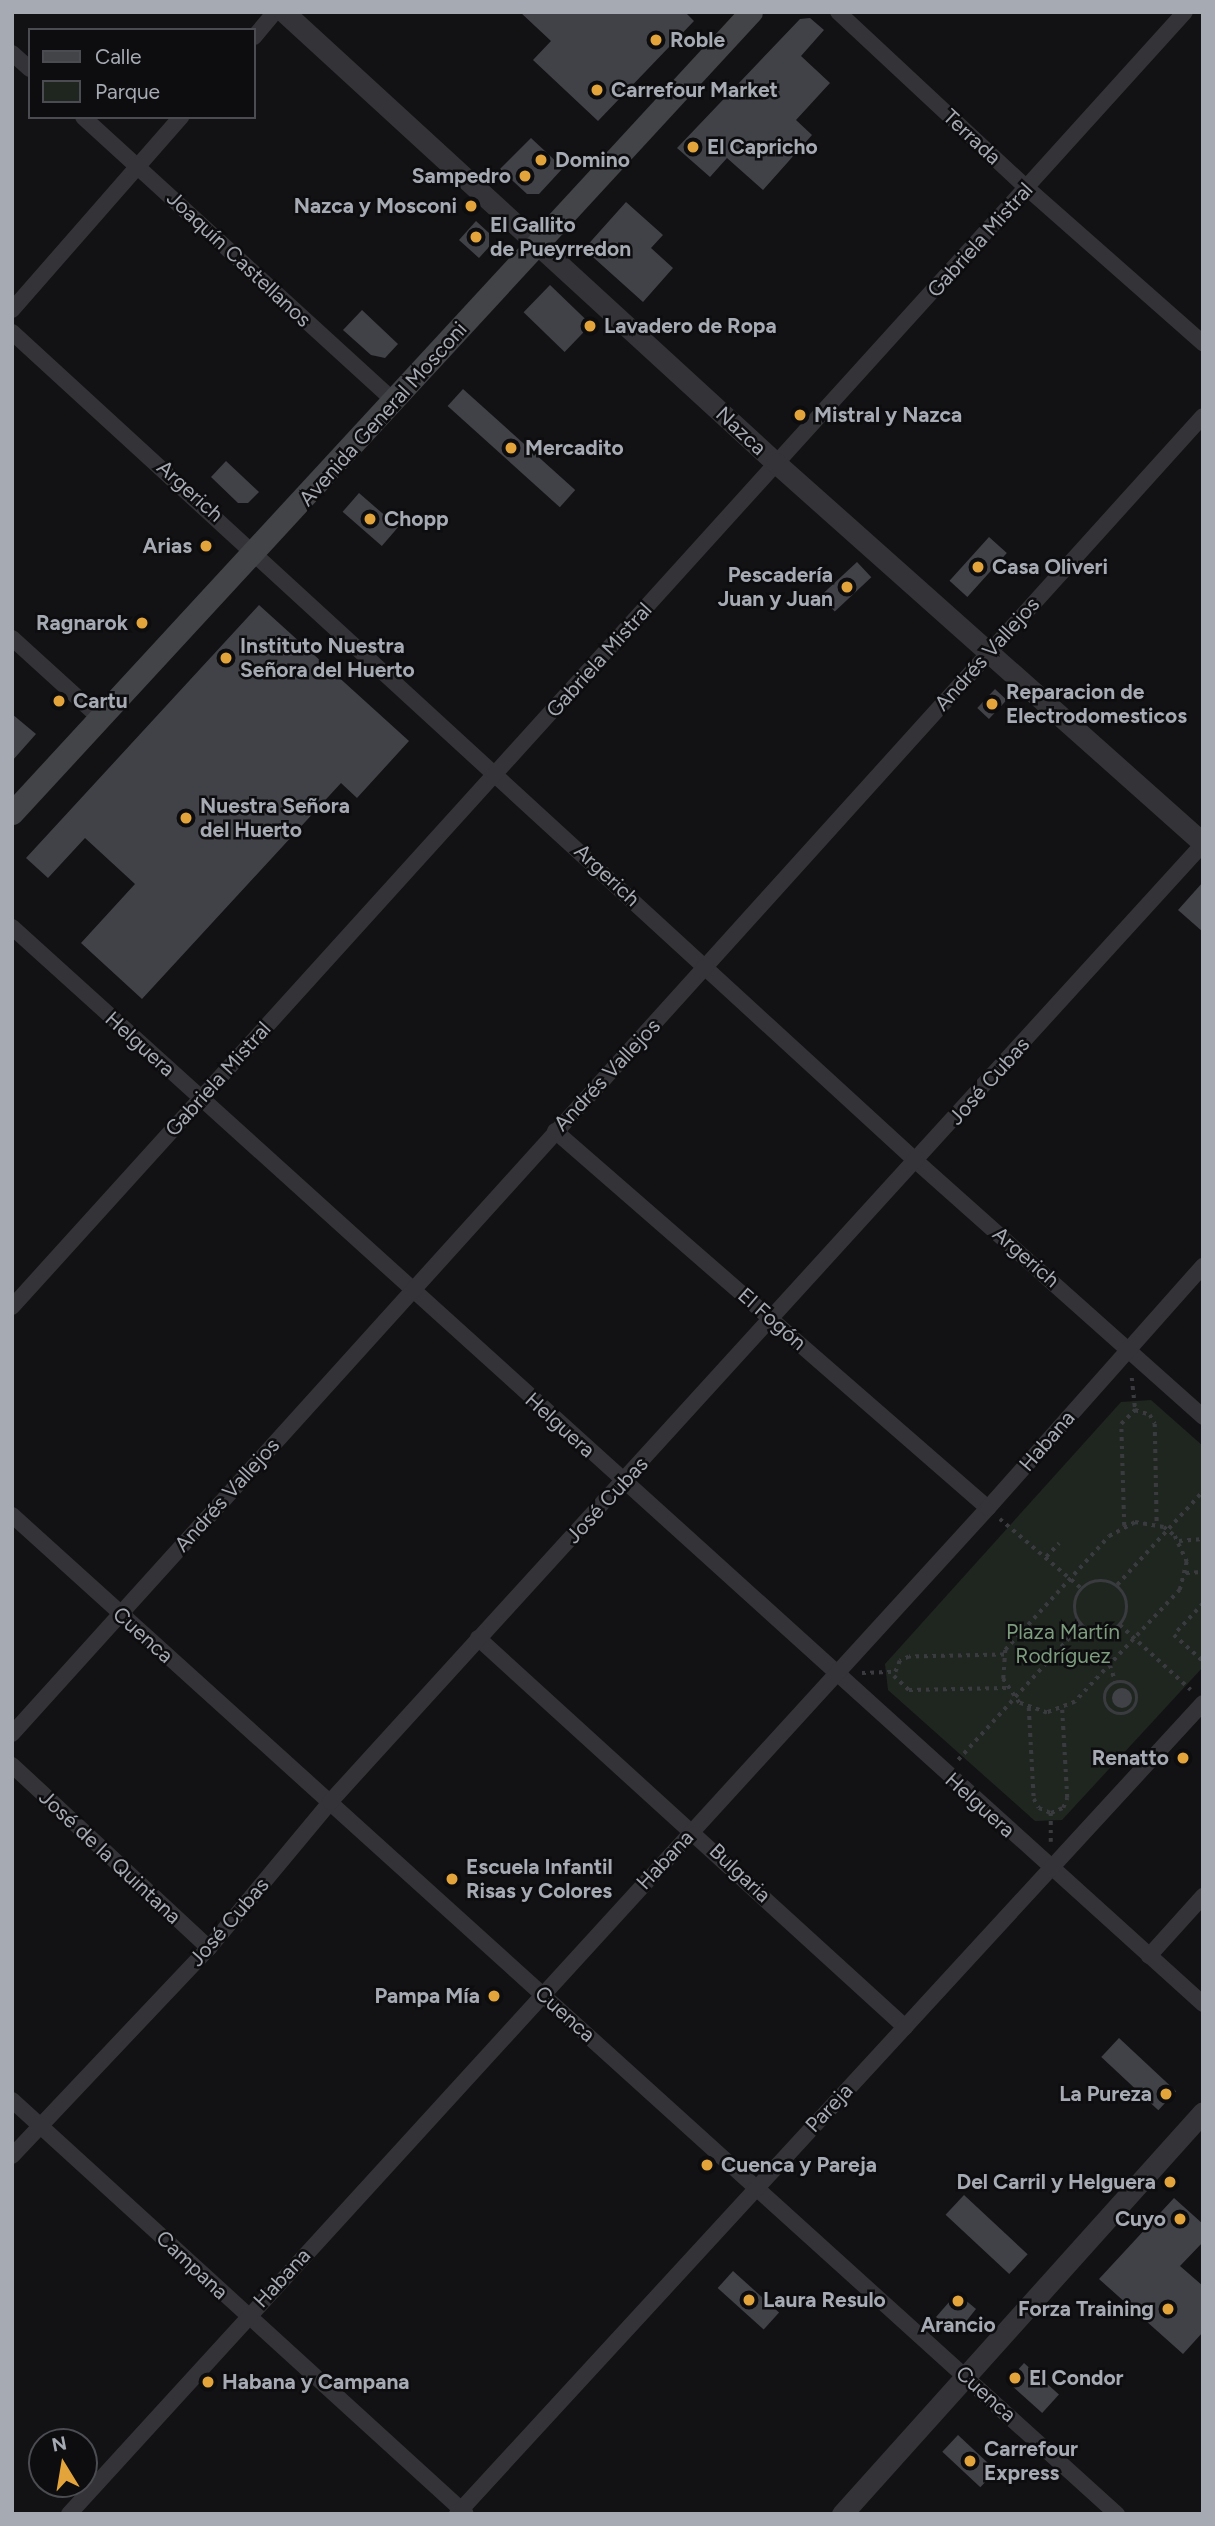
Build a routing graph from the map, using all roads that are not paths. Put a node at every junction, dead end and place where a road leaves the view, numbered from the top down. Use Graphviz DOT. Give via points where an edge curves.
graph roads {
  1 [pos="275,12"];
  2 [pos="284,12"];
  3 [pos="751,12"];
  4 [pos="838,12"];
  5 [pos="1185,12"];
  6 [pos="256,35"];
  7 [pos="12,53"];
  8 [pos="28,67"];
  9 [pos="85,119"];
  10 [pos="179,119"];
  11 [pos="138,166"];
  12 [pos="1027,188"];
  13 [pos="539,244"];
  14 [pos="12,310"];
  15 [pos="12,332"];
  16 [pos="1203,342"];
  17 [pos="394,401"];
  18 [pos="1203,416"];
  19 [pos="776,463"];
  20 [pos="257,552"];
  21 [pos="12,638"];
  22 [pos="988,652"];
  23 [pos="101,719"];
  24 [pos="496,773"];
  25 [pos="12,813"];
  26 [pos="1203,844"];
  27 [pos="12,927"];
  28 [pos="707,967"];
  29 [pos="200,1098"];
  30 [pos="555,1131"];
  31 [pos="916,1161"];
  32 [pos="1203,1266"];
  33 [pos="411,1293"];
  34 [pos="12,1307"];
  35 [pos="773,1319"];
  36 [pos="1129,1348"];
  37 [pos="1203,1417"];
  38 [pos="625,1482"];
  39 [pos="988,1508"];
  40 [pos="12,1515"];
  41 [pos="119,1614"];
  42 [pos="478,1638"];
  43 [pos="836,1674"];
  44 [pos="1199,1698"];
  45 [pos="12,1734"];
  46 [pos="12,1765"];
  47 [pos="330,1802"];
  48 [pos="693,1829"];
  49 [pos="1052,1868"];
  50 [pos="1203,1896"];
  51 [pos="209,1948"];
  52 [pos="1149,1955"];
  53 [pos="542,1994"];
  54 [pos="1203,2004"];
  55 [pos="905,2026"];
  56 [pos="12,2099"];
  57 [pos="1203,2112"];
  58 [pos="40,2125"];
  59 [pos="12,2156"];
  60 [pos="756,2186"];
  61 [pos="247,2316"];
  62 [pos="964,2374"];
  63 [pos="461,2512"];
  64 [pos="69,2514"];
  65 [pos="842,2514"];
  66 [pos="1117,2514"];
  1 -- 6 [label="street"];
  2 -- 13 [label="street, Nazca"];
  3 -- 13 [label="main road, Avenida General Mosconi"];
  4 -- 12 [label="street, Terrada"];
  5 -- 12 [label="street, Gabriela Mistral"];
  7 -- 8 [label="street"];
  9 -- 11 [label="street, Joaquín Castellanos"];
  10 -- 11 [label="street"];
  11 -- 14 [label="street"];
  11 -- 17 [label="street, Joaquín Castellanos"];
  12 -- 16 [label="street, Terrada"];
  12 -- 19 [label="street, Gabriela Mistral"];
  13 -- 17 [label="main road, Avenida General Mosconi"];
  13 -- 19 [label="street, Nazca"];
  15 -- 20 [label="street, Argerich"];
  17 -- 20 [label="main road, Avenida General Mosconi"];
  18 -- 22 [label="street, Andrés Vallejos"];
  19 -- 22 [label="street, Nazca"];
  19 -- 24 [label="street, Gabriela Mistral"];
  20 -- 23 [label="main road, Avenida General Mosconi"];
  20 -- 24 [label="street, Argerich"];
  21 -- 23 [label="street"];
  22 -- 26 [label="street, Nazca"];
  22 -- 28 [label="street, Andrés Vallejos"];
  23 -- 25 [label="main road, Avenida General Mosconi"];
  24 -- 28 [label="street, Argerich"];
  24 -- 29 [label="street, Gabriela Mistral"];
  26 -- 31 [label="street, José Cubas"];
  27 -- 29 [label="street, Helguera"];
  28 -- 30 [label="street, Andrés Vallejos"];
  28 -- 31 [label="street, Argerich"];
  29 -- 33 [label="street, Helguera"];
  29 -- 34 [label="street, Gabriela Mistral"];
  30 -- 33 [label="street, Andrés Vallejos"];
  30 -- 35 [label="street, El Fogón"];
  31 -- 35 [label="street, José Cubas"];
  31 -- 36 [label="street, Argerich"];
  32 -- 36 [label="street, Habana"];
  33 -- 38 [label="street, Helguera"];
  33 -- 41 [label="street, Andrés Vallejos"];
  35 -- 38 [label="street, José Cubas"];
  35 -- 39 [label="street, El Fogón"];
  36 -- 37 [label="street, Argerich"];
  36 -- 39 [label="street, Habana"];
  38 -- 42 [label="street, José Cubas"];
  38 -- 43 [label="street, Helguera"];
  39 -- 43 [label="street, Habana"];
  40 -- 41 [label="street, Cuenca"];
  41 -- 45 [label="street, Andrés Vallejos"];
  41 -- 47 [label="street, Cuenca"];
  42 -- 47 [label="street, José Cubas"];
  42 -- 48 [label="street, Bulgaria"];
  43 -- 48 [label="street, Habana"];
  43 -- 49 [label="street, Helguera"];
  44 -- 49 [label="street, Pareja"];
  46 -- 51 [label="street, José de la Quintana"];
  47 -- 51 [label="street, José Cubas"];
  47 -- 53 [label="street, Cuenca"];
  48 -- 53 [label="street, Habana"];
  48 -- 55 [label="street, Bulgaria"];
  49 -- 52 [label="street, Helguera"];
  49 -- 55 [label="street, Pareja"];
  50 -- 52 [label="street"];
  51 -- 58 [label="street, José Cubas"];
  52 -- 54 [label="street, Helguera"];
  53 -- 60 [label="street, Cuenca"];
  53 -- 61 [label="street, Habana"];
  55 -- 60 [label="street, Pareja"];
  56 -- 58 [label="street, Campana"];
  57 -- 62 [label="street"];
  58 -- 59 [label="street, José Cubas"];
  58 -- 61 [label="street, Campana"];
  60 -- 62 [label="street, Cuenca"];
  60 -- 63 [label="street, Pareja"];
  61 -- 63 [label="street, Campana"];
  61 -- 64 [label="street, Habana"];
  62 -- 65 [label="street"];
  62 -- 66 [label="street, Cuenca"];
}
